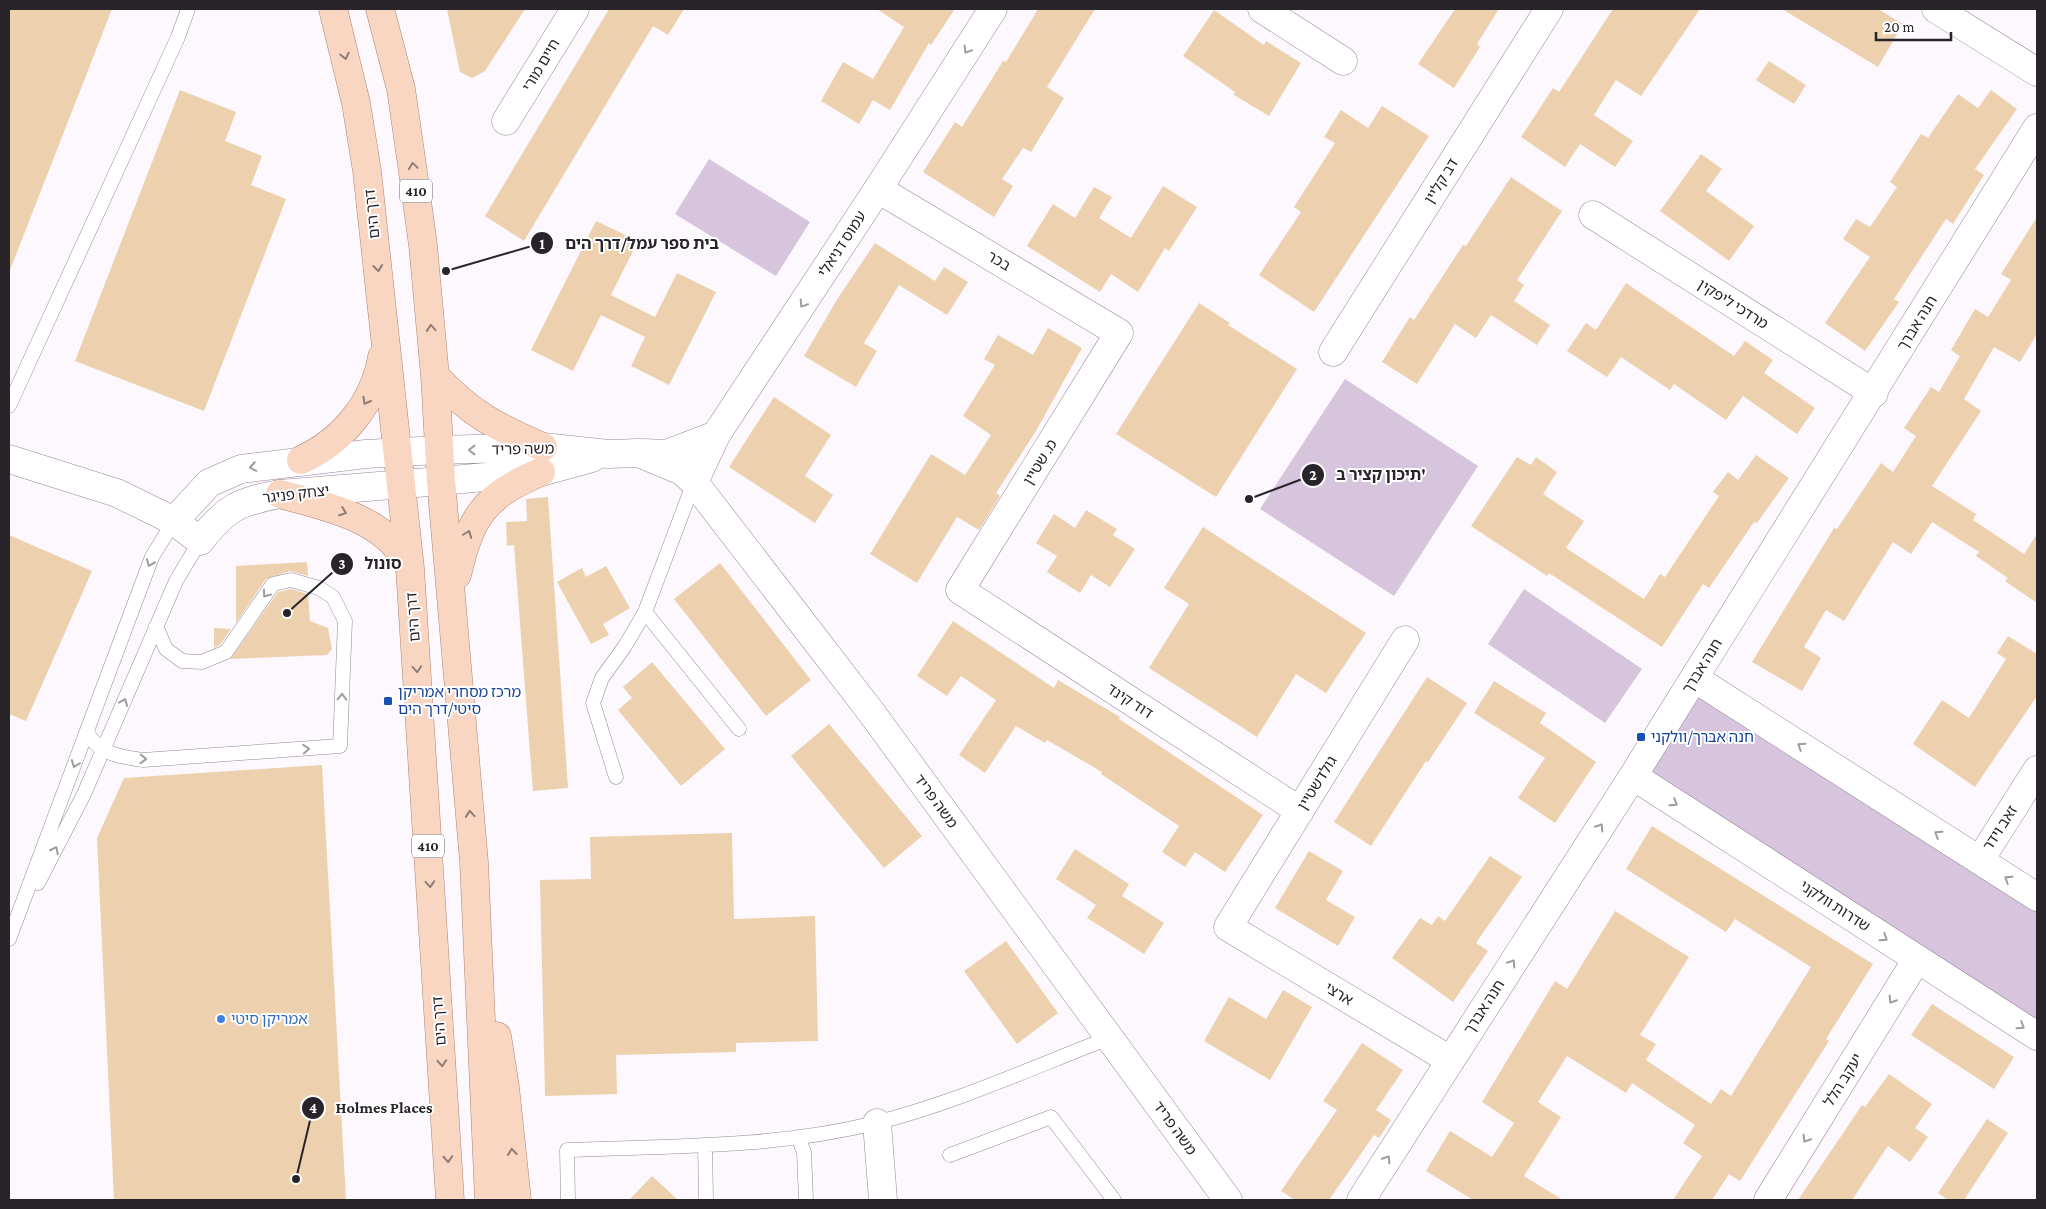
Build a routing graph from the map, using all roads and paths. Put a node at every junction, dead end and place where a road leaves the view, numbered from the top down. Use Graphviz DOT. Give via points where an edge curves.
graph roads {
  1 [pos="188,9"];
  2 [pos="334,9"];
  3 [pos="380,9"];
  4 [pos="575,9"];
  5 [pos="993,9"];
  6 [pos="1262,9"];
  7 [pos="1549,9"];
  8 [pos="1936,9"];
  9 [pos="1343,61"];
  10 [pos="2037,72"];
  11 [pos="506,121"];
  12 [pos="2037,128"];
  13 [pos="878,189"];
  14 [pos="1592,216"];
  15 [pos="1119,334"];
  16 [pos="385,339"];
  17 [pos="1333,352"];
  18 [pos="435,376"];
  19 [pos="1874,393"];
  20 [pos="9,406"];
  21 [pos="716,435"];
  22 [pos="438,450"];
  23 [pos="397,452"];
  24 [pos="639,453"];
  25 [pos="9,459"];
  26 [pos="542,459"];
  27 [pos="301,460"];
  28 [pos="441,481"];
  29 [pos="694,482"];
  30 [pos="400,483"];
  31 [pos="280,494"];
  32 [pos="174,521"];
  33 [pos="200,541"];
  34 [pos="410,568"];
  35 [pos="960,590"];
  36 [pos="452,598"];
  37 [pos="645,612"];
  38 [pos="156,626"];
  39 [pos="1405,640"];
  40 [pos="1694,678"];
  41 [pos="739,729"];
  42 [pos="87,732"];
  43 [pos="103,750"];
  44 [pos="2037,770"];
  45 [pos="1633,776"];
  46 [pos="616,777"];
  47 [pos="1300,811"];
  48 [pos="1980,860"];
  49 [pos="474,862"];
  50 [pos="2037,897"];
  51 [pos="1228,927"];
  52 [pos="9,939"];
  53 [pos="1917,959"];
  54 [pos="2037,1036"];
  55 [pos="1109,1038"];
  56 [pos="1450,1060"];
  57 [pos="876,1123"];
  58 [pos="798,1137"];
  59 [pos="705,1145"];
  60 [pos="950,1155"];
  61 [pos="520,1196"];
  62 [pos="450,1198"];
  63 [pos="489,1200"];
  64 [pos="568,1200"];
  65 [pos="706,1200"];
  66 [pos="806,1200"];
  67 [pos="883,1200"];
  68 [pos="1114,1200"];
  69 [pos="1228,1200"];
  70 [pos="1360,1200"];
  71 [pos="1768,1200"];
  1 -- 20 [label="lane"];
  2 -- 16 [label="main road, דרך הים / 410, one-way" via="356,103 367,171"];
  18 -- 3 [label="main road, 410, one-way" via="423,245 401,89"];
  4 -- 11 [label="street, חיים מורי"];
  5 -- 13 [label="street, עמוס דניאלי, one-way"];
  6 -- 9 [label="street"];
  7 -- 17 [label="street, דב קליין"];
  8 -- 10 [label="street"];
  12 -- 19 [label="street, חנה אברך"];
  13 -- 15 [label="street, בכר"];
  13 -- 21 [label="street, עמוס דניאלי, one-way"];
  14 -- 19 [label="street, מרדכי ליפקין"];
  15 -- 35 [label="street, מ. שטיין"];
  16 -- 23 [label="main road, דרך הים / 410"];
  16 -- 27 [label="main road, one-way" via="380,370 364,405 334,440"];
  18 -- 22 [label="main road, 410"];
  18 -- 26 [label="main road" via="456,398"];
  19 -- 40 [label="street, חנה אברך"];
  21 -- 24 [label="street" via="666,454"];
  21 -- 29 [label="street, עמוס דניאלי"];
  22 -- 23 [label="street"];
  26 -- 22 [label="street, משה פריד, one-way"];
  22 -- 28 [label="main road, 410"];
  23 -- 27 [label="street"];
  23 -- 30 [label="main road, דרך הים / 410"];
  24 -- 26 [label="street, משה פריד"];
  24 -- 29 [label="street, משה פריד" via="682,471"];
  25 -- 32 [label="street" via="117,493"];
  26 -- 28 [label="street, משה פריד"];
  36 -- 26 [label="main road, one-way" via="466,540 477,518 502,491"];
  27 -- 32 [label="street, one-way" via="241,469 220,476 199,492"];
  28 -- 30 [label="street, יצחק פניגר"];
  28 -- 36 [label="main road, 410"];
  29 -- 37 [label="lane"];
  29 -- 55 [label="street, משה פריד" via="871,712"];
  30 -- 31 [label="street, יצחק פניגר"];
  30 -- 34 [label="main road, דרך הים / 410"];
  31 -- 33 [label="street, יצחק פניגר" via="237,505 215,522"];
  31 -- 34 [label="main road, one-way" via="340,511 370,525 402,551"];
  32 -- 33 [label="street"];
  32 -- 42 [label="lane, one-way" via="152,556"];
  33 -- 38 [label="lane" via="176,581"];
  34 -- 62 [label="main road, דרך הים / 410, one-way"];
  35 -- 47 [label="street, דוד קינד"];
  49 -- 36 [label="main road, 410, one-way"];
  37 -- 41 [label="lane"];
  37 -- 46 [label="lane" via="602,678 593,703"];
  43 -- 38 [label="lane, one-way"];
  43 -- 38 [label="lane, one-way" via="143,760 340,746 345,621 334,597 319,588 291,580 273,584 226,652 202,662 182,661 166,650"];
  39 -- 47 [label="street, גולדשטיין"];
  40 -- 45 [label="street, חנה אברך"];
  48 -- 40 [label="street, one-way"];
  42 -- 43 [label="lane"];
  42 -- 52 [label="lane, one-way"];
  52 -- 43 [label="lane, one-way" via="84,794"];
  44 -- 48 [label="street, זאב וידר"];
  45 -- 53 [label="street, שדרות וולקני, one-way"];
  56 -- 45 [label="street, חנה אברך, one-way"];
  47 -- 51 [label="street, גולדשטיין"];
  50 -- 48 [label="street, one-way"];
  61 -- 49 [label="main road, one-way" via="487,976"];
  49 -- 63 [label="main road, 410"];
  51 -- 56 [label="street, ארצי"];
  53 -- 54 [label="street, שדרות וולקני, one-way"];
  53 -- 71 [label="street, יעקב הלל, one-way"];
  55 -- 57 [label="lane" via="921,1111"];
  55 -- 69 [label="street, משה פריד"];
  70 -- 56 [label="street, חנה אברך, one-way"];
  57 -- 58 [label="lane"];
  57 -- 67 [label="street"];
  58 -- 59 [label="lane"];
  58 -- 66 [label="lane" via="804,1152"];
  59 -- 64 [label="lane" via="566,1150"];
  59 -- 65 [label="lane"];
  60 -- 68 [label="lane" via="1051,1116"];
}
